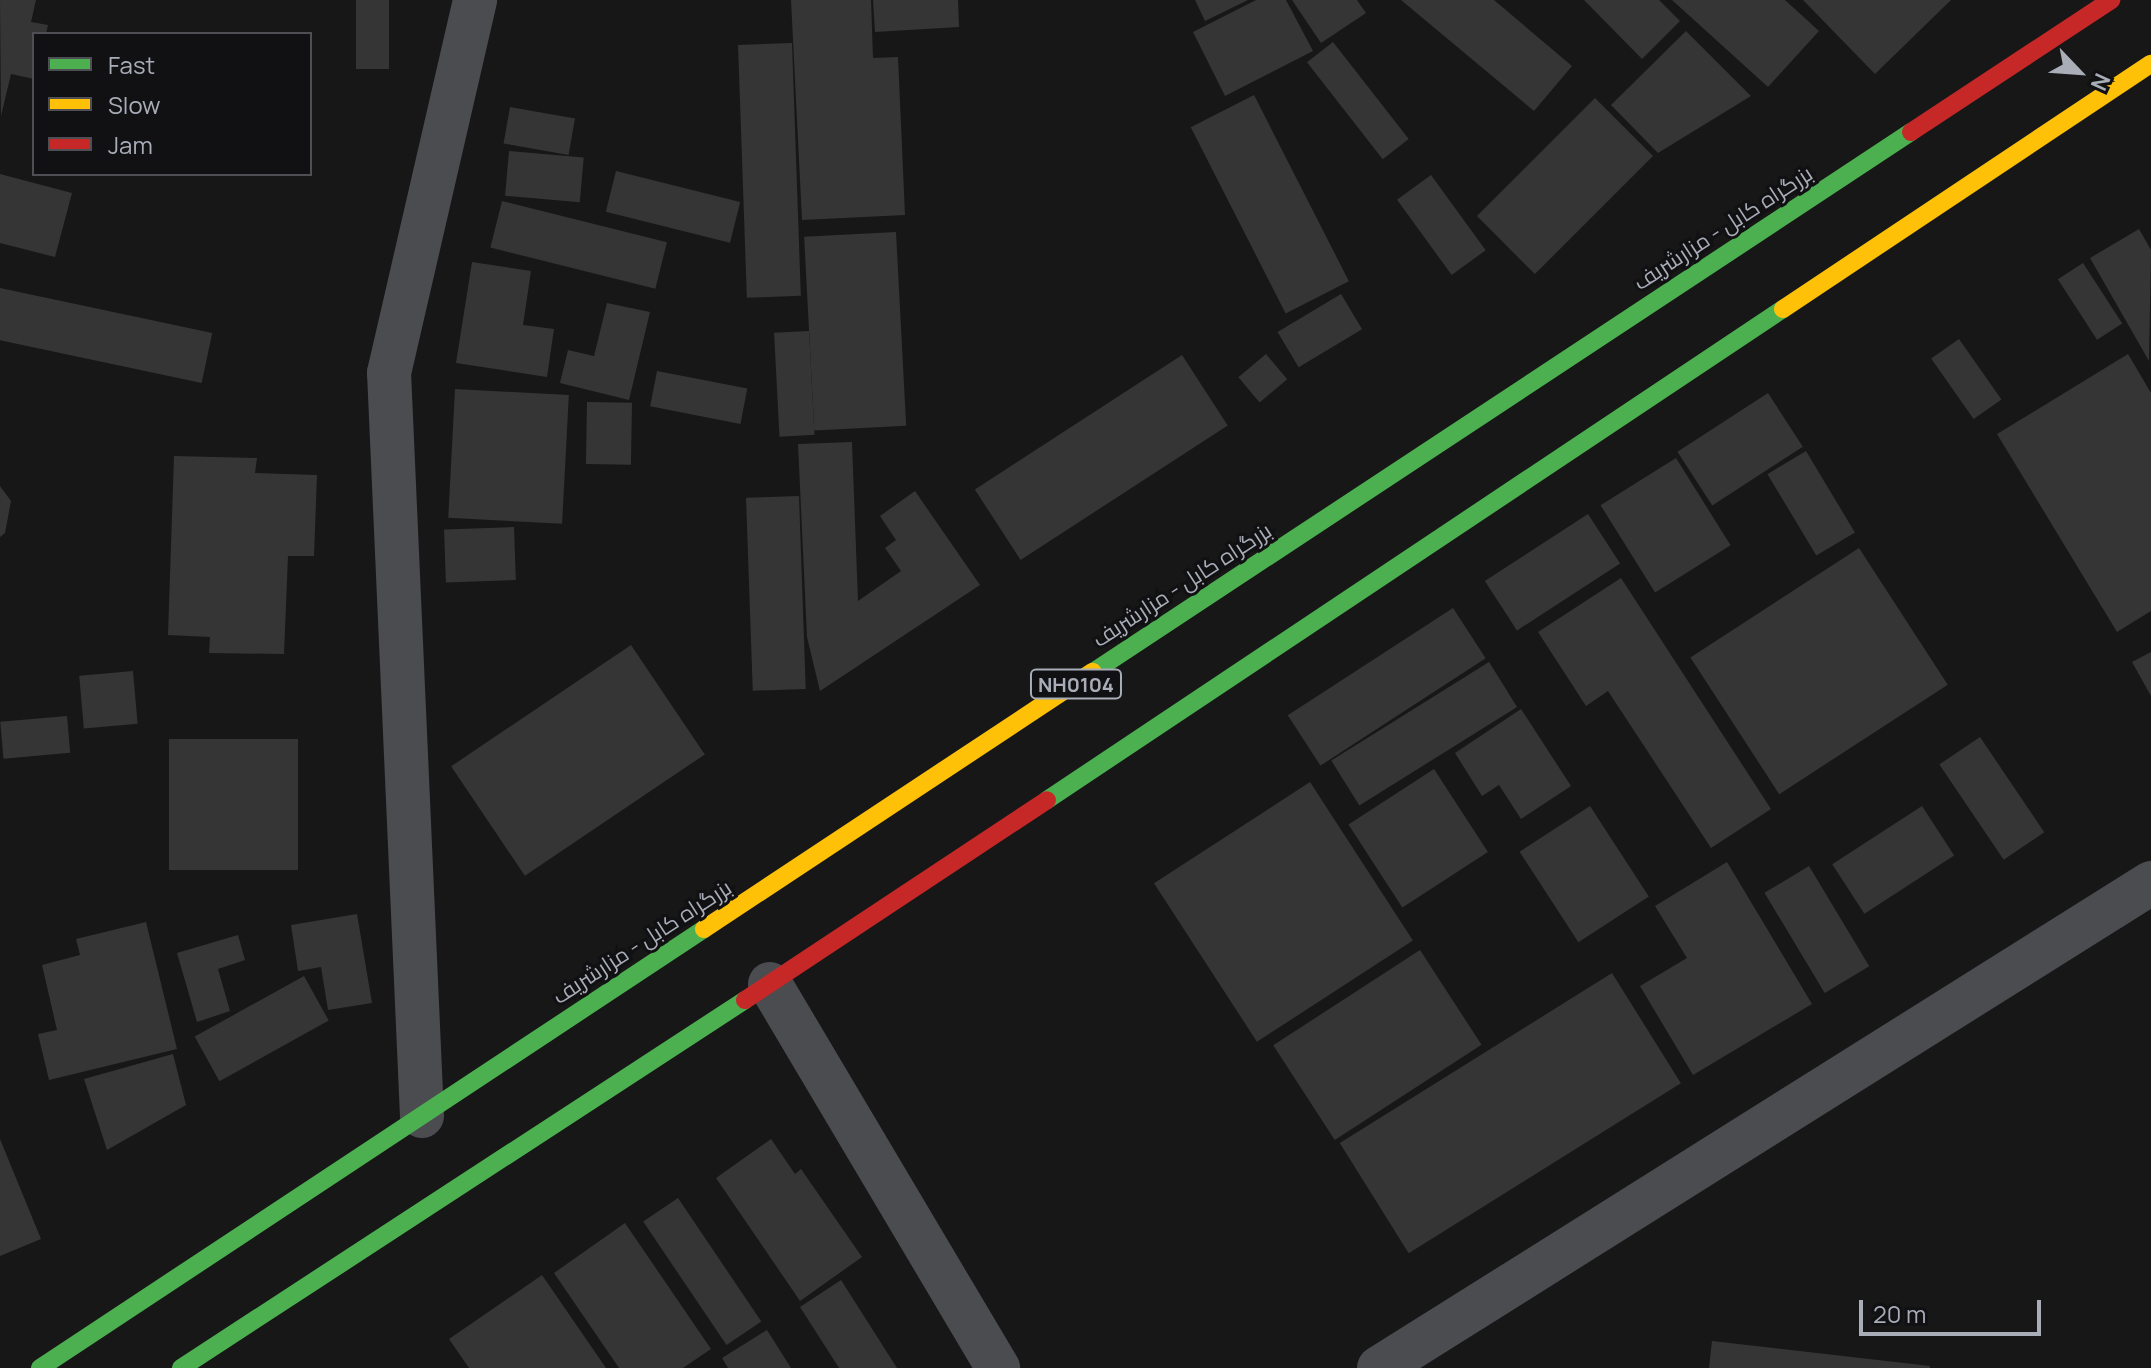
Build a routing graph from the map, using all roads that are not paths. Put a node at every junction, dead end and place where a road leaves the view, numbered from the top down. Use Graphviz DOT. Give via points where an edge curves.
graph roads {
  1 [pos="475,0"];
  2 [pos="2111,0"];
  3 [pos="2151,64"];
  4 [pos="2151,883"];
  5 [pos="770,984"];
  6 [pos="422,1116"];
  7 [pos="40,1368"];
  8 [pos="181,1368"];
  9 [pos="998,1368"];
  10 [pos="1379,1368"];
  1 -- 6 [label="street" via="389,373"];
  2 -- 6 [label="highway, بزرگراه کابل - مزارشریف / NH0104"];
  3 -- 5 [label="highway"];
  4 -- 10 [label="street"];
  5 -- 8 [label="highway"];
  5 -- 9 [label="street"];
  6 -- 7 [label="highway, بزرگراه کابل - مزارشریف / NH0104"];
}
